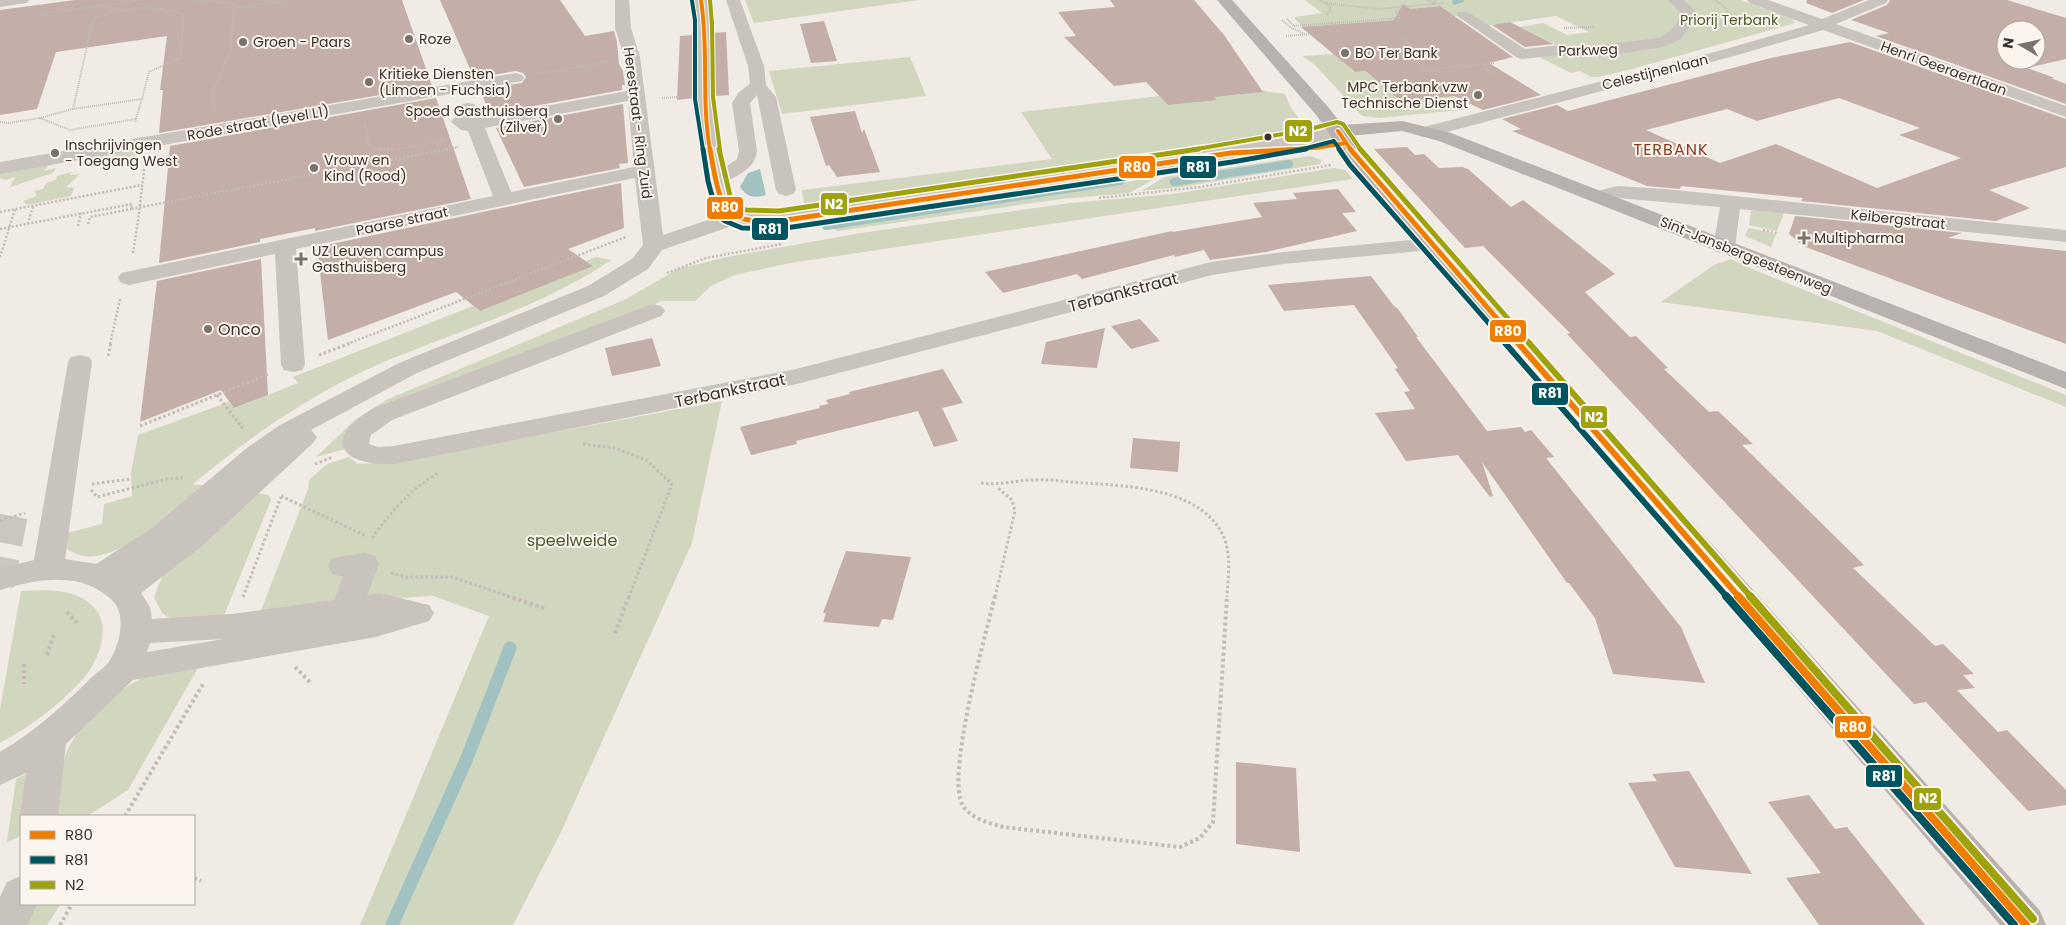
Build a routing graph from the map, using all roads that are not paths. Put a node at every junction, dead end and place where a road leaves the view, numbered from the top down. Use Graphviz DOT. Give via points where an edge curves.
graph roads {
  1 [pos="22,0"];
  2 [pos="622,0"];
  3 [pos="701,0"];
  4 [pos="733,0"];
  5 [pos="1224,0"];
  6 [pos="1676,0"];
  7 [pos="1754,0"];
  8 [pos="1882,0"];
  9 [pos="1,2"];
  10 [pos="1463,15"];
  11 [pos="1822,24"];
  12 [pos="516,78"];
  13 [pos="758,85"];
  14 [pos="460,88"];
  15 [pos="630,101"];
  16 [pos="2066,112"];
  17 [pos="460,122"];
  18 [pos="1426,132"];
  19 [pos="1342,137"];
  20 [pos="0,168"];
  21 [pos="645,170"];
  22 [pos="716,179"];
  23 [pos="786,190"];
  24 [pos="1600,196"];
  25 [pos="504,199"];
  26 [pos="1731,202"];
  27 [pos="737,217"];
  28 [pos="2066,236"];
  29 [pos="1433,244"];
  30 [pos="285,245"];
  31 [pos="654,245"];
  32 [pos="1724,247"];
  33 [pos="129,278"];
  34 [pos="653,311"];
  35 [pos="80,362"];
  36 [pos="293,365"];
  37 [pos="2066,381"];
  38 [pos="359,556"];
  39 [pos="48,569"];
  40 [pos="0,579"];
  41 [pos="111,583"];
  42 [pos="345,610"];
  43 [pos="138,632"];
  44 [pos="122,669"];
  45 [pos="23,755"];
  46 [pos="39,815"];
  47 [pos="20,897"];
  48 [pos="8,925"];
  49 [pos="2026,925"];
  1 -- 9 [label="street"];
  2 -- 15 [label="street, Herestraat - Ring Zuid" via="623,28 632,57"];
  3 -- 22 [label="street" via="704,98"];
  4 -- 13 [label="street" via="756,66"];
  5 -- 19 [label="main road"];
  6 -- 10 [label="street, Parkweg" via="1689,12 1676,36 1663,42 1598,52 1559,50 1522,54"];
  7 -- 11 [label="street, Henri Geeraertlaan"];
  8 -- 11 [label="street, Celestijnenlaan"];
  11 -- 16 [label="street, Henri Geeraertlaan"];
  11 -- 18 [label="street, Celestijnenlaan" via="1728,53"];
  12 -- 14 [label="street, Rode straat (level L1)"];
  13 -- 22 [label="street" via="741,103 748,156 739,166"];
  13 -- 23 [label="street" via="767,97"];
  14 -- 20 [label="street, Rode straat (level L1)"];
  14 -- 25 [label="street"];
  15 -- 17 [label="street" via="467,126"];
  15 -- 21 [label="street, Herestraat - Ring Zuid"];
  18 -- 19 [label="main road, Sint-Jansbergsesteenweg"];
  18 -- 24 [label="main road, Sint-Jansbergsesteenweg" via="1445,136"];
  19 -- 27 [label="street" via="1315,148 1230,153 793,219 760,221"];
  19 -- 29 [label="main road"];
  21 -- 25 [label="street, Paarse straat"];
  21 -- 31 [label="street, Herestraat - Ring Zuid"];
  22 -- 27 [label="street" via="724,208"];
  24 -- 26 [label="street, Keibergstraat" via="1618,192"];
  24 -- 32 [label="main road, Sint-Jansbergsesteenweg"];
  25 -- 30 [label="street, Paarse straat"];
  26 -- 28 [label="street, Keibergstraat"];
  26 -- 32 [label="street"];
  27 -- 31 [label="street"];
  29 -- 34 [label="street, Terbankstraat" via="1283,258 1210,269 797,376 394,455 367,455 355,446 361,428 383,414"];
  29 -- 49 [label="main road"];
  30 -- 33 [label="street, Paarse straat"];
  30 -- 36 [label="street"];
  31 -- 41 [label="street" via="640,264 602,288 408,368 329,411 190,540"];
  32 -- 37 [label="main road, Sint-Jansbergsesteenweg"];
  35 -- 39 [label="street"];
  38 -- 42 [label="street"];
  39 -- 40 [label="street"];
  39 -- 41 [label="street" via="75,570"];
  41 -- 43 [label="street" via="130,598"];
  42 -- 43 [label="street" via="232,626"];
  42 -- 44 [label="street" via="379,605 418,613 376,625"];
  43 -- 44 [label="street"];
  44 -- 45 [label="street" via="84,708"];
  45 -- 46 [label="street"];
  47 -- 48 [label="street"];
}
